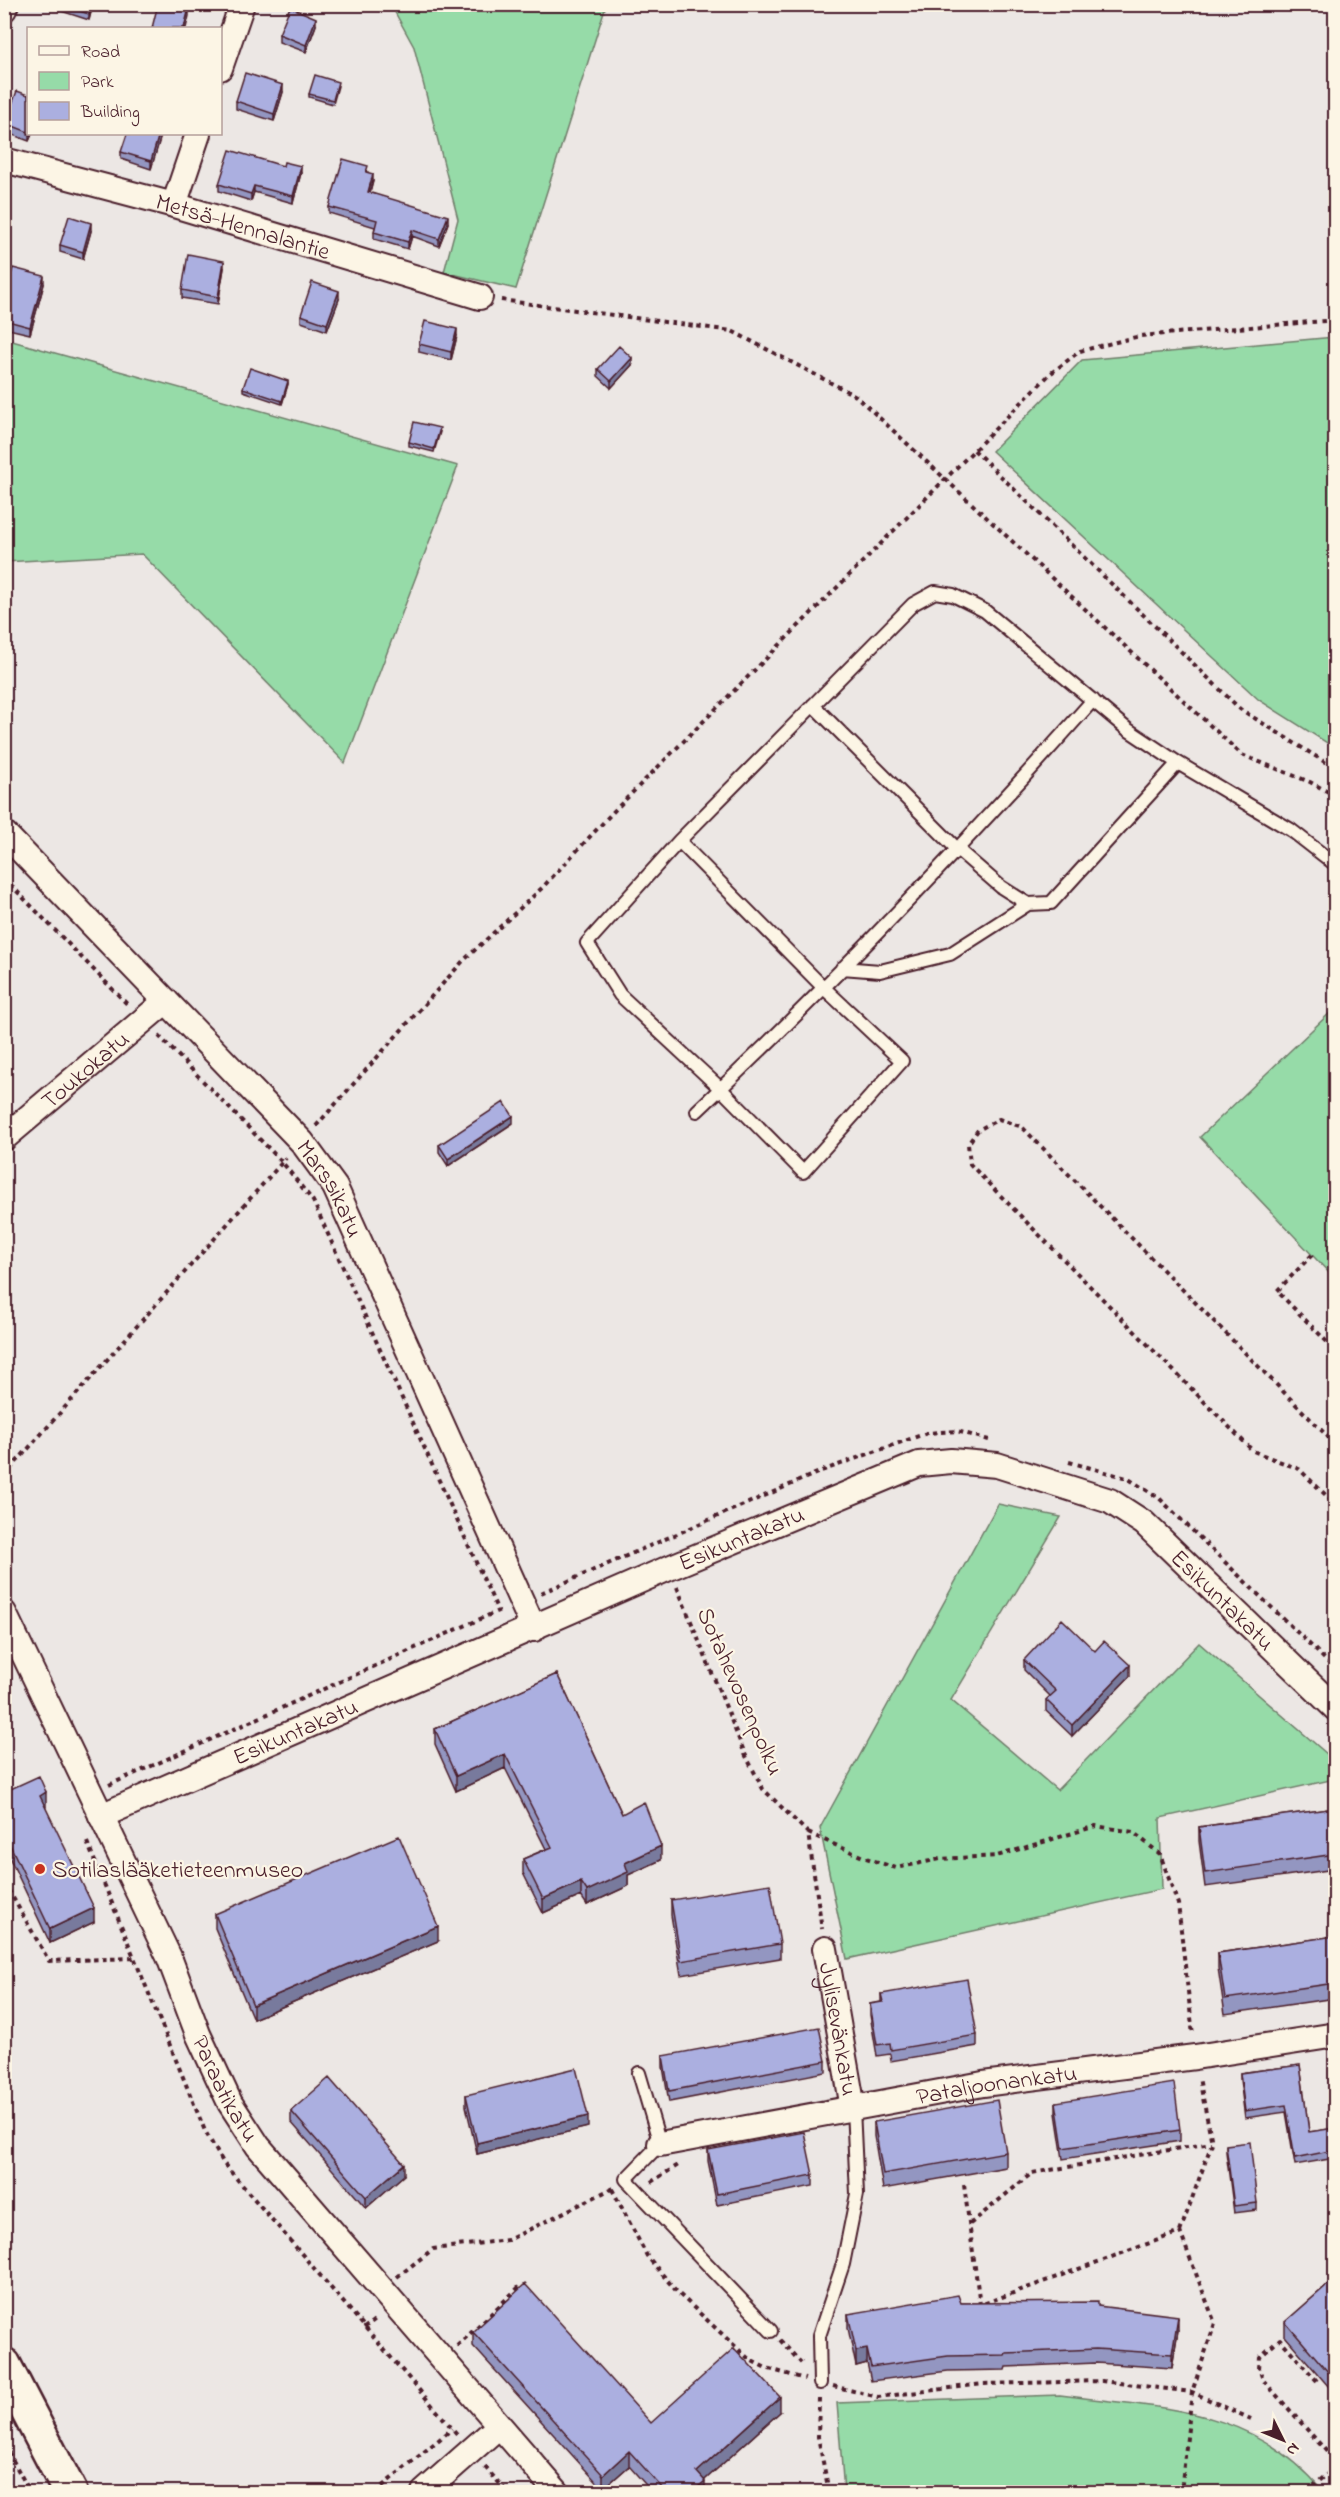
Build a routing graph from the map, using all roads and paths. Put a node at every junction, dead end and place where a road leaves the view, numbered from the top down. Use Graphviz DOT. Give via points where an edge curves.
graph roads {
  1 [pos="6,4"];
  2 [pos="242,4"];
  3 [pos="4,9"];
  4 [pos="222,62"];
  5 [pos="198,135"];
  6 [pos="4,160"];
  7 [pos="174,205"];
  8 [pos="480,297"];
  9 [pos="1335,320"];
  10 [pos="974,450"];
  11 [pos="946,477"];
  12 [pos="1093,700"];
  13 [pos="813,705"];
  14 [pos="1178,763"];
  15 [pos="1335,769"];
  16 [pos="1335,796"];
  17 [pos="4,833"];
  18 [pos="679,841"];
  19 [pos="957,849"];
  20 [pos="1335,865"];
  21 [pos="4,878"];
  22 [pos="1028,904"];
  23 [pos="842,968"];
  24 [pos="824,987"];
  25 [pos="166,1001"];
  26 [pos="144,1021"];
  27 [pos="721,1089"];
  28 [pos="697,1111"];
  29 [pos="4,1138"];
  30 [pos="302,1142"];
  31 [pos="282,1162"];
  32 [pos="1312,1254"];
  33 [pos="1335,1351"];
  34 [pos="991,1441"];
  35 [pos="1335,1445"];
  36 [pos="1059,1459"];
  37 [pos="4,1476"];
  38 [pos="1335,1505"];
  39 [pos="658,1542"];
  40 [pos="669,1568"];
  41 [pos="522,1601"];
  42 [pos="498,1611"];
  43 [pos="4,1613"];
  44 [pos="534,1629"];
  45 [pos="1335,1670"];
  46 [pos="1335,1709"];
  47 [pos="91,1793"];
  48 [pos="102,1816"];
  49 [pos="808,1833"];
  50 [pos="4,1882"];
  51 [pos="825,1949"];
  52 [pos="135,1958"];
  53 [pos="1335,2034"];
  54 [pos="1195,2057"];
  55 [pos="639,2073"];
  56 [pos="853,2108"];
  57 [pos="1212,2143"];
  58 [pos="660,2144"];
  59 [pos="626,2178"];
  60 [pos="964,2185"];
  61 [pos="611,2189"];
  62 [pos="970,2224"];
  63 [pos="1180,2232"];
  64 [pos="396,2278"];
  65 [pos="519,2287"];
  66 [pos="771,2331"];
  67 [pos="442,2360"];
  68 [pos="4,2365"];
  69 [pos="1317,2381"];
  70 [pos="820,2383"];
  71 [pos="1192,2392"];
  72 [pos="1251,2419"];
  73 [pos="499,2426"];
  74 [pos="452,2429"];
  75 [pos="4,2444"];
  76 [pos="1335,2464"];
  77 [pos="30,2493"];
  78 [pos="70,2493"];
  79 [pos="375,2493"];
  80 [pos="424,2493"];
  81 [pos="556,2493"];
  82 [pos="829,2493"];
  83 [pos="1181,2493"];
  84 [pos="1306,2493"];
  1 -- 3 [label="street"];
  2 -- 4 [label="street"];
  5 -- 7 [label="street"];
  6 -- 7 [label="street, Metsä-Hennalantie"];
  7 -- 8 [label="street, Metsä-Hennalantie"];
  8 -- 11 [label="path" via="732,331 856,396"];
  9 -- 10 [label="path" via="1140,336 1080,351 1050,374"];
  10 -- 11 [label="path"];
  10 -- 15 [label="path" via="1240,709"];
  11 -- 16 [label="path" via="1242,755"];
  11 -- 30 [label="path" via="542,888 463,961"];
  12 -- 13 [label="lane" via="986,611 953,595 935,592 913,604"];
  12 -- 14 [label="lane" via="1127,729"];
  12 -- 19 [label="lane"];
  13 -- 18 [label="lane"];
  13 -- 19 [label="lane"];
  14 -- 20 [label="lane" via="1292,830"];
  14 -- 22 [label="lane" via="1051,903"];
  17 -- 25 [label="street, Marssikatu"];
  18 -- 24 [label="lane"];
  18 -- 27 [label="lane" via="587,943 620,995"];
  19 -- 22 [label="lane" via="1001,887"];
  19 -- 23 [label="lane"];
  21 -- 26 [label="path"];
  22 -- 23 [label="lane" via="951,954 880,971"];
  23 -- 24 [label="lane"];
  24 -- 27 [label="lane"];
  24 -- 27 [label="lane" via="902,1061 803,1172"];
  25 -- 26 [label="street, Toukokatu"];
  25 -- 30 [label="street, Marssikatu"];
  26 -- 29 [label="street, Toukokatu"];
  26 -- 31 [label="path"];
  27 -- 28 [label="lane"];
  30 -- 31 [label="path"];
  30 -- 41 [label="street, Marssikatu" via="335,1187"];
  31 -- 37 [label="path"];
  31 -- 42 [label="path" via="313,1201"];
  32 -- 33 [label="path" via="1277,1291"];
  34 -- 39 [label="path" via="957,1431 927,1433 824,1470"];
  35 -- 38 [label="path" via="1022,1127 999,1119 978,1130 968,1144 970,1164 984,1180 1253,1451 1299,1469"];
  36 -- 45 [label="path" via="1127,1478 1159,1498"];
  39 -- 40 [label="path, Sotahevosenpolku"];
  39 -- 41 [label="path"];
  40 -- 44 [label="street, Esikuntakatu"];
  40 -- 46 [label="street, Esikuntakatu" via="919,1464 951,1461 997,1465 1110,1502 1144,1523"];
  40 -- 49 [label="path, Sotahevosenpolku" via="749,1763 763,1789"];
  41 -- 42 [label="path"];
  41 -- 44 [label="street, Marssikatu"];
  42 -- 47 [label="path"];
  43 -- 47 [label="street, Paraatikatu"];
  44 -- 48 [label="street, Esikuntakatu"];
  47 -- 48 [label="street, Paraatikatu"];
  48 -- 67 [label="street, Paraatikatu" via="151,1903 230,2103 258,2146"];
  49 -- 51 [label="path"];
  49 -- 54 [label="path" via="896,1868 940,1859 997,1856 1096,1826 1132,1832 1160,1854 1178,1904"];
  50 -- 52 [label="path" via="49,1961"];
  51 -- 56 [label="street, Jylisevänkatu"];
  53 -- 54 [label="street, Pataljoonankatu"];
  54 -- 56 [label="street, Pataljoonankatu" via="983,2084"];
  54 -- 57 [label="path"];
  55 -- 58 [label="lane"];
  56 -- 58 [label="street, Pataljoonankatu"];
  56 -- 70 [label="lane" via="857,2194 843,2264 819,2336"];
  57 -- 62 [label="path" via="1032,2173"];
  57 -- 63 [label="path"];
  58 -- 59 [label="lane"];
  59 -- 61 [label="path"];
  59 -- 66 [label="lane"];
  60 -- 62 [label="path"];
  61 -- 64 [label="path" via="508,2240 433,2249"];
  61 -- 70 [label="path" via="647,2256 678,2293 728,2340 765,2368"];
  62 -- 63 [label="path" via="980,2305"];
  63 -- 71 [label="path" via="1215,2324"];
  65 -- 67 [label="path"];
  66 -- 70 [label="path"];
  67 -- 73 [label="street, Paraatikatu"];
  68 -- 78 [label="main road"];
  69 -- 76 [label="path" via="1280,2339 1260,2356 1263,2380"];
  70 -- 71 [label="path" via="878,2397 983,2384 1090,2382"];
  70 -- 82 [label="path" via="818,2437"];
  71 -- 72 [label="path"];
  71 -- 83 [label="path"];
  73 -- 80 [label="street"];
  73 -- 81 [label="street, Paraatikatu"];
  74 -- 79 [label="path"];
  75 -- 77 [label="path"];
  76 -- 84 [label="path"];
}
